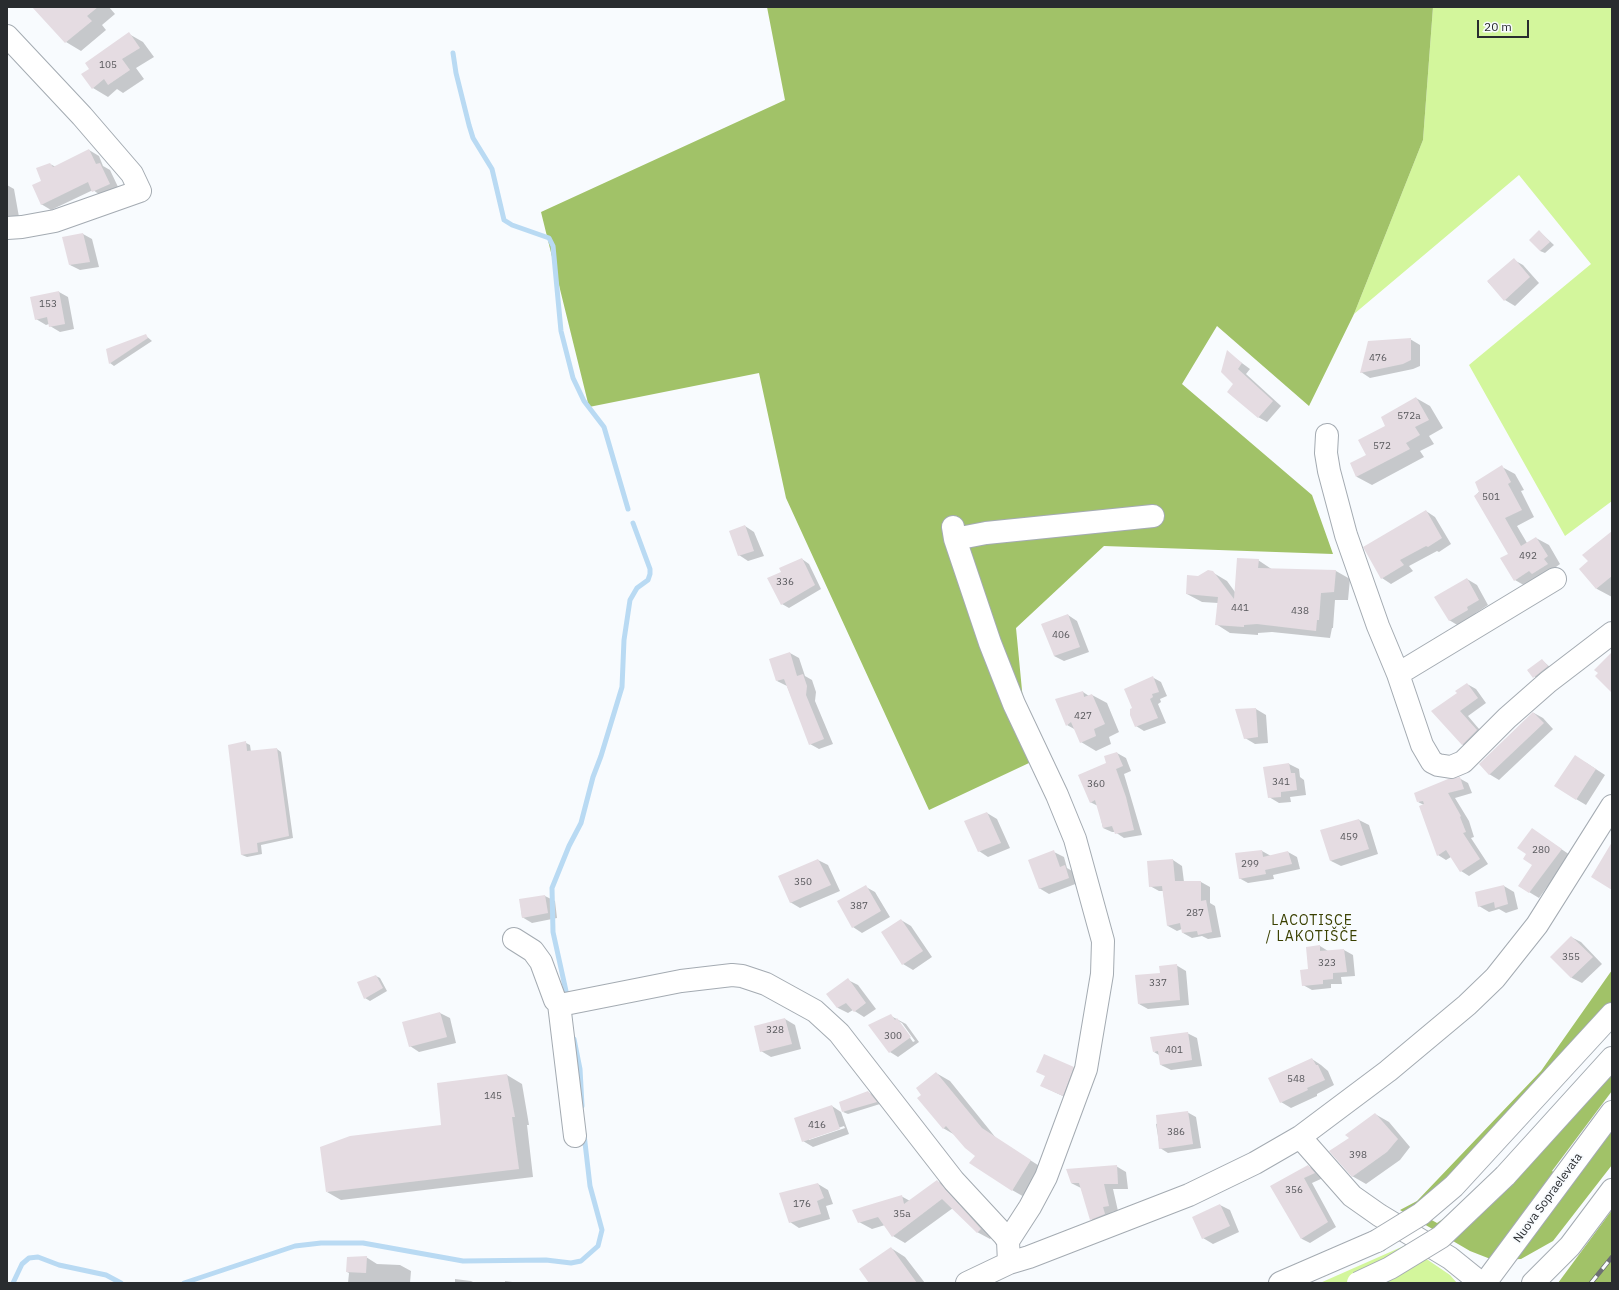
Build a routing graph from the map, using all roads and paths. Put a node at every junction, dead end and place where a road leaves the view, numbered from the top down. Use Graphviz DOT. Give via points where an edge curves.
graph roads {
  1 [pos="7,36"];
  2 [pos="7,228"];
  3 [pos="1327,435"];
  4 [pos="1153,516"];
  5 [pos="1555,579"];
  6 [pos="1612,633"];
  7 [pos="1398,674"];
  8 [pos="1612,806"];
  9 [pos="514,939"];
  10 [pos="559,1004"];
  11 [pos="1612,1014"];
  12 [pos="1612,1058"];
  13 [pos="1612,1112"];
  14 [pos="574,1136"];
  15 [pos="1300,1137"];
  16 [pos="1612,1190"];
  17 [pos="1008,1241"];
  18 [pos="1009,1263"];
  19 [pos="967,1283"];
  20 [pos="1280,1283"];
  21 [pos="1358,1283"];
  22 [pos="1481,1283"];
  23 [pos="1485,1283"];
  24 [pos="1533,1283"];
  1 -- 2 [label="main road" via="132,174 140,191 55,221 22,228"];
  3 -- 7 [label="main road" via="1329,471 1346,535"];
  4 -- 17 [label="main road" via="986,533 954,533 990,643 1014,704 1070,823 1103,941 1102,974 1086,1069 1046,1177"];
  5 -- 7 [label="main road"];
  6 -- 7 [label="main road" via="1548,682 1463,762 1451,767 1438,766 1428,756"];
  8 -- 15 [label="main road" via="1537,925 1495,978 1467,1005 1388,1071"];
  9 -- 10 [label="main road" via="533,951 541,962 555,1000"];
  10 -- 14 [label="main road"];
  10 -- 17 [label="main road" via="681,981 732,975 753,979 790,996 815,1011 839,1034 954,1181"];
  11 -- 20 [label="main road, bridge" via="1454,1186 1421,1214 1377,1241"];
  12 -- 21 [label="main road, bridge" via="1505,1176 1441,1237 1390,1268"];
  13 -- 23 [label="main road, Nuova Sopraelevata"];
  15 -- 18 [label="main road" via="1255,1164 1189,1195 1036,1255"];
  15 -- 22 [label="main road" via="1352,1196 1450,1258"];
  16 -- 24 [label="main road" via="1570,1246"];
  17 -- 18 [label="main road"];
  18 -- 19 [label="main road"];
}
